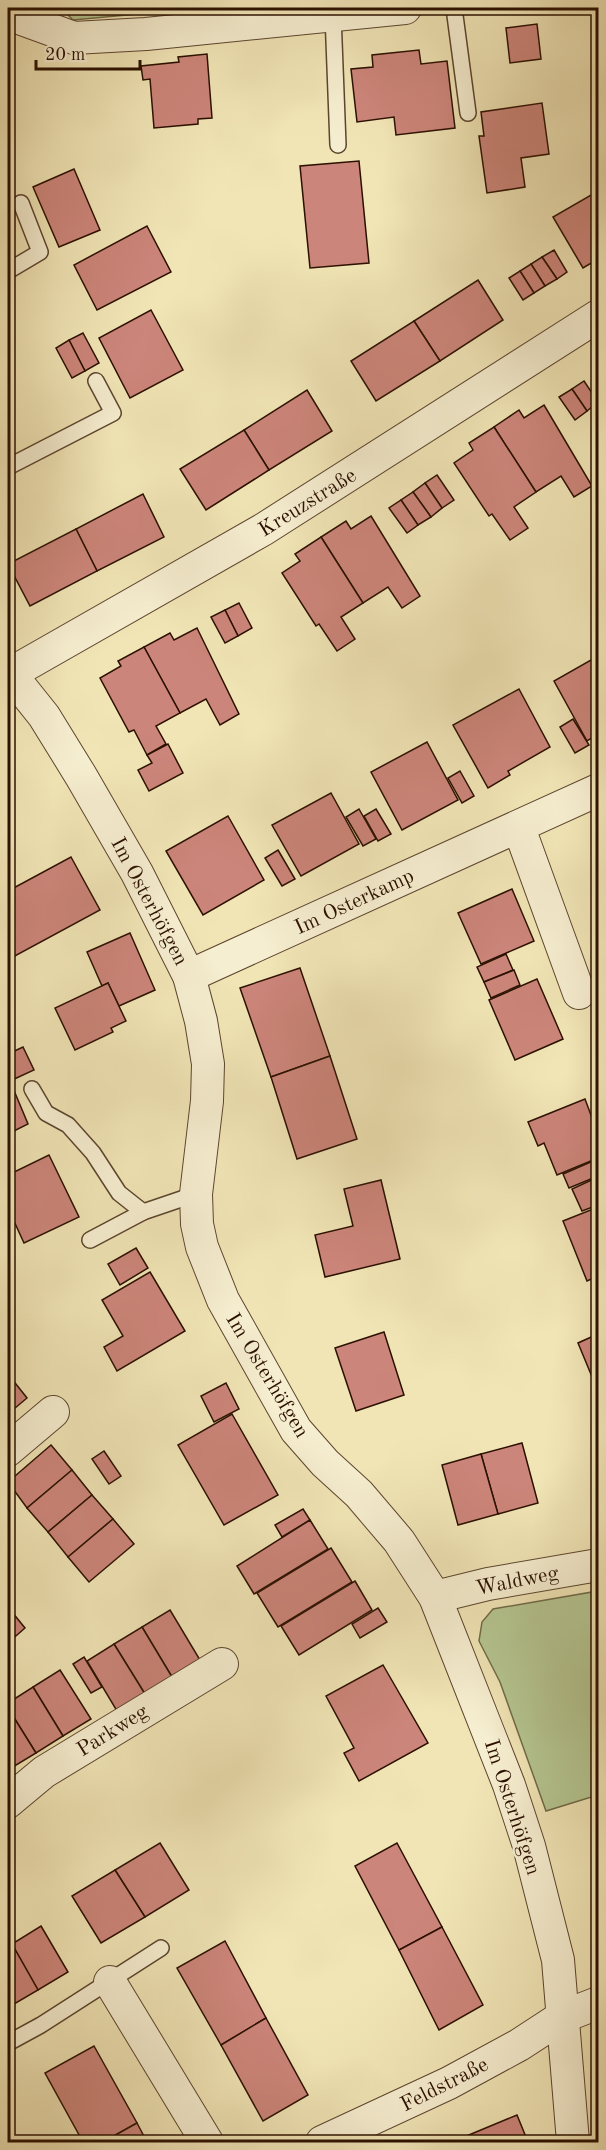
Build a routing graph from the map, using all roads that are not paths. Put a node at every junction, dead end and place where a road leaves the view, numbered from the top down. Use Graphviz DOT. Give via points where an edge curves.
graph roads {
  1 [pos="405,8"];
  2 [pos="454,8"];
  3 [pos="8,14"];
  4 [pos="333,15"];
  5 [pos="468,113"];
  6 [pos="338,145"];
  7 [pos="21,202"];
  8 [pos="8,271"];
  9 [pos="598,316"];
  10 [pos="96,381"];
  11 [pos="8,467"];
  12 [pos="8,673"];
  13 [pos="598,790"];
  14 [pos="519,828"];
  15 [pos="189,976"];
  16 [pos="579,993"];
  17 [pos="32,1089"];
  18 [pos="196,1194"];
  19 [pos="142,1212"];
  20 [pos="90,1240"];
  21 [pos="53,1412"];
  22 [pos="8,1450"];
  23 [pos="598,1565"];
  24 [pos="435,1597"];
  25 [pos="222,1665"];
  26 [pos="8,1802"];
  27 [pos="161,1948"];
  28 [pos="110,1982"];
  29 [pos="598,2003"];
  30 [pos="562,2017"];
  31 [pos="8,2043"];
  32 [pos="207,2142"];
  33 [pos="322,2142"];
  34 [pos="573,2142"];
  1 -- 4 [label="street"];
  2 -- 5 [label="lane"];
  3 -- 4 [label="street" via="74,38"];
  4 -- 6 [label="lane"];
  7 -- 8 [label="lane" via="40,252"];
  9 -- 12 [label="street, Kreuzstraße" via="264,529"];
  10 -- 11 [label="lane" via="113,413"];
  12 -- 15 [label="street, Im Osterhöfgen" via="44,716 81,776 137,873"];
  13 -- 14 [label="street, Im Osterkamp"];
  14 -- 15 [label="street, Im Osterkamp"];
  14 -- 16 [label="street"];
  15 -- 18 [label="street, Im Osterhöfgen" via="208,1064"];
  17 -- 19 [label="lane" via="46,1113 68,1125 93,1153 119,1193"];
  18 -- 19 [label="lane"];
  18 -- 24 [label="street, Im Osterhöfgen" via="202,1247 223,1300 261,1371 296,1430 393,1533"];
  19 -- 20 [label="lane"];
  21 -- 22 [label="street"];
  23 -- 24 [label="street, Waldweg"];
  24 -- 30 [label="street, Im Osterhöfgen" via="529,1846 558,1960"];
  25 -- 26 [label="street, Parkweg" via="44,1772"];
  27 -- 28 [label="lane"];
  28 -- 31 [label="lane"];
  28 -- 32 [label="street"];
  29 -- 30 [label="street, Feldstraße"];
  30 -- 33 [label="street, Feldstraße" via="449,2083"];
  30 -- 34 [label="street, Im Osterhöfgen"];
}
